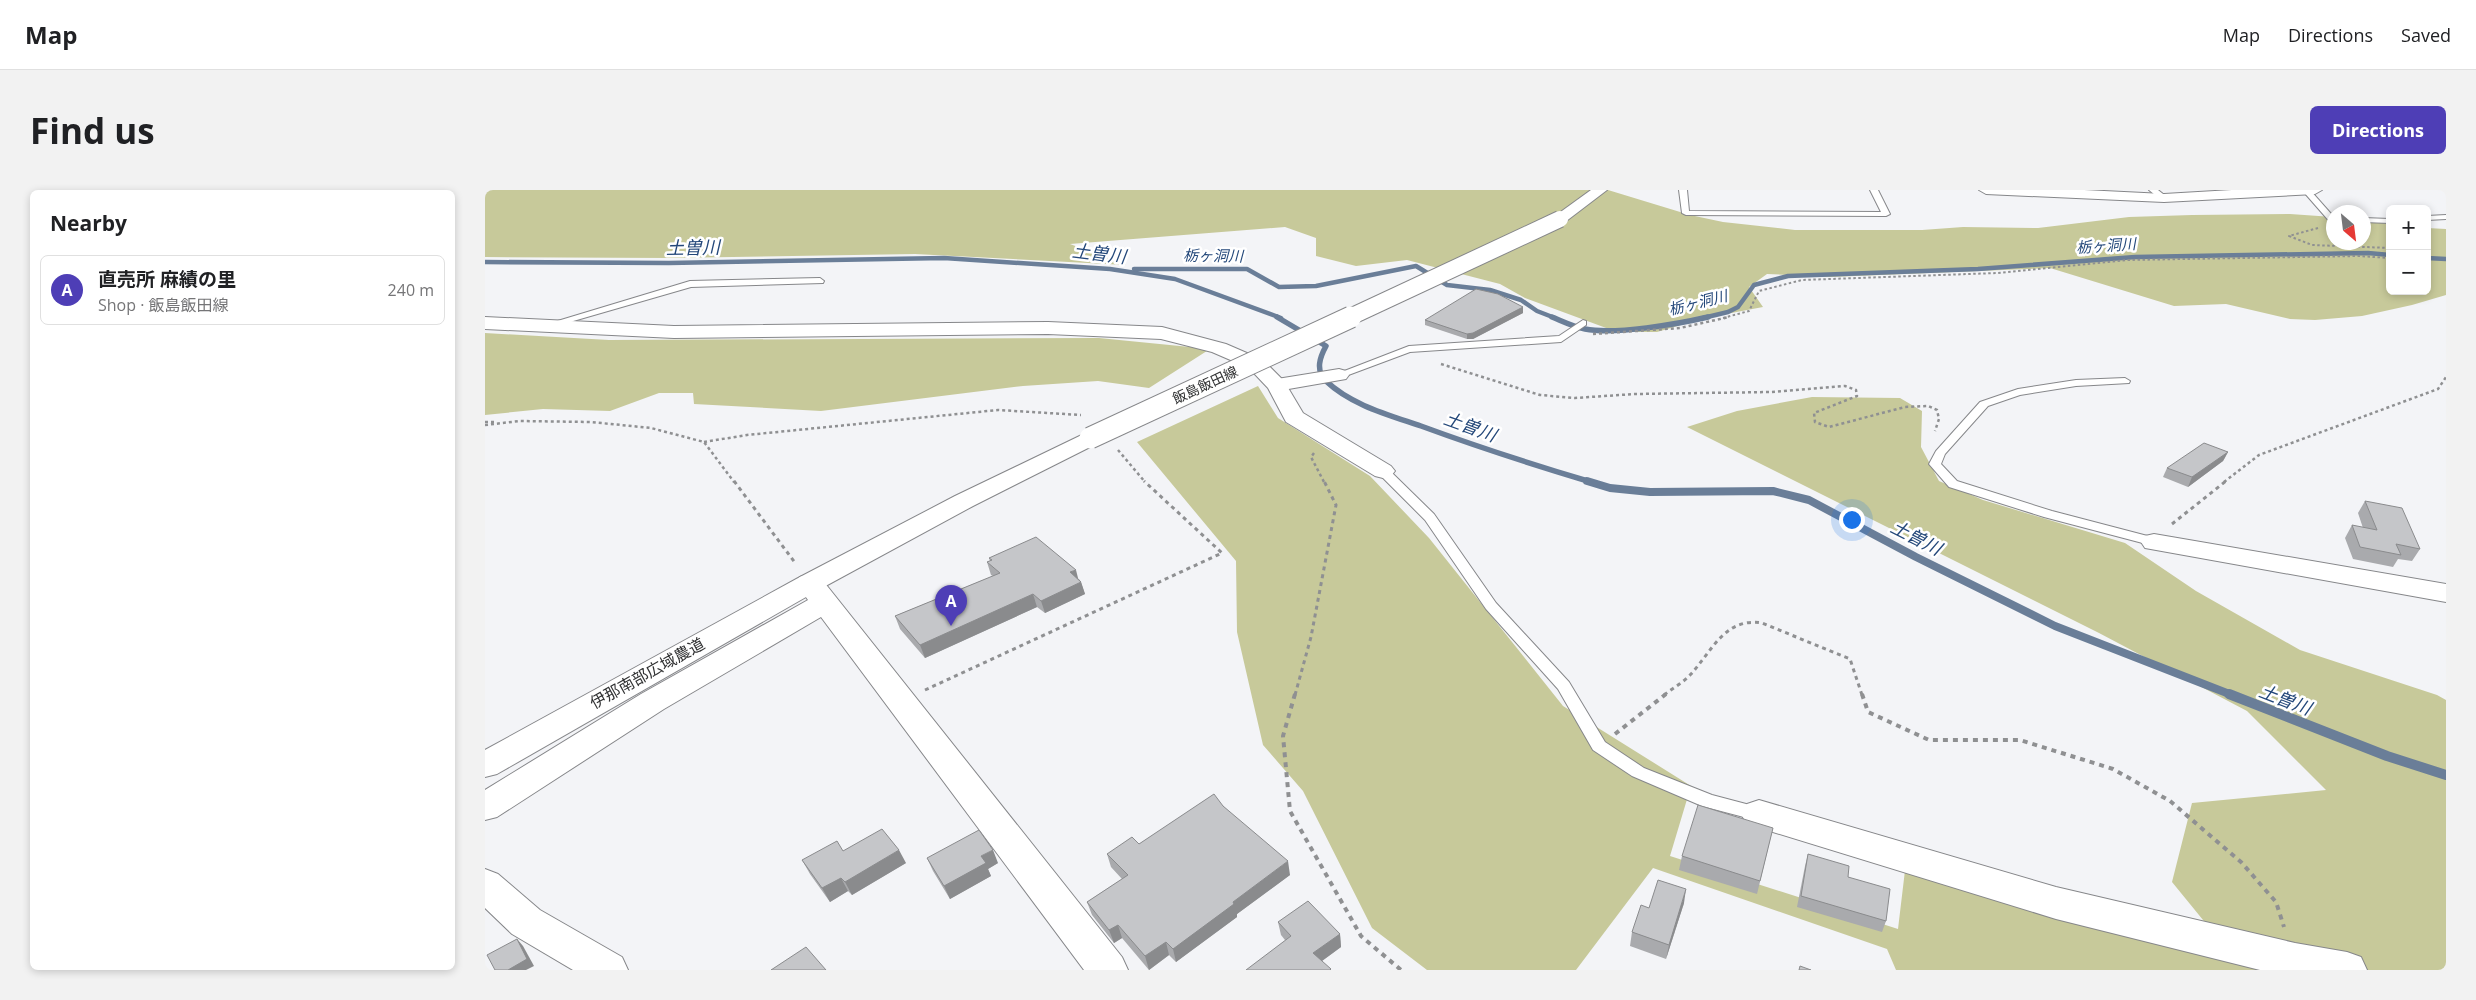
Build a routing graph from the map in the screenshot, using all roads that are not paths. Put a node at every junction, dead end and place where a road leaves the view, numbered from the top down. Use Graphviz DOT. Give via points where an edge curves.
graph roads {
  1 [pos="1600,190"];
  2 [pos="1683,190"];
  3 [pos="1874,190"];
  4 [pos="1987,190"];
  5 [pos="2306,190"];
  6 [pos="2315,190"];
  7 [pos="2018,191"];
  8 [pos="2159,194"];
  9 [pos="2326,212"];
  10 [pos="2446,217"];
  11 [pos="2431,218"];
  12 [pos="2371,220"];
  13 [pos="2386,221"];
  14 [pos="819,281"];
  15 [pos="485,323"];
  16 [pos="1579,325"];
  17 [pos="546,326"];
  18 [pos="1339,375"];
  19 [pos="2125,381"];
  20 [pos="1277,385"];
  21 [pos="1383,471"];
  22 [pos="2154,542"];
  23 [pos="817,593"];
  24 [pos="2446,593"];
  25 [pos="485,765"];
  26 [pos="485,806"];
  27 [pos="1759,814"];
  28 [pos="485,885"];
  29 [pos="608,970"];
  30 [pos="1107,970"];
  31 [pos="2347,970"];
  1 -- 23 [label="street, 飯島飯田線, bridge" via="1560,219 1090,427 963,501"];
  2 -- 3 [label="lane" via="1686,213 1886,214"];
  4 -- 7 [label="street"];
  5 -- 6 [label="street"];
  5 -- 8 [label="street"];
  5 -- 9 [label="lane"];
  7 -- 8 [label="street"];
  10 -- 11 [label="lane"];
  12 -- 13 [label="lane"];
  14 -- 17 [label="lane" via="690,284"];
  15 -- 17 [label="street"];
  16 -- 18 [label="lane" via="1561,339 1409,349"];
  17 -- 20 [label="street" via="674,332 1048,328 1162,333 1219,348 1256,364"];
  18 -- 20 [label="street"];
  19 -- 22 [label="lane" via="2077,383 2018,392 1983,404 1940,453 1935,464 1953,484"];
  20 -- 21 [label="street" via="1294,417"];
  21 -- 27 [label="lane" via="1430,517 1491,606 1564,686 1599,746 1638,772 1708,801"];
  22 -- 24 [label="street"];
  23 -- 25 [label="street, 伊那南部広域農道"];
  23 -- 26 [label="street" via="747,645"];
  23 -- 30 [label="street"];
  27 -- 31 [label="street" via="2056,903 2295,961"];
  28 -- 29 [label="street" via="525,922"];
}
